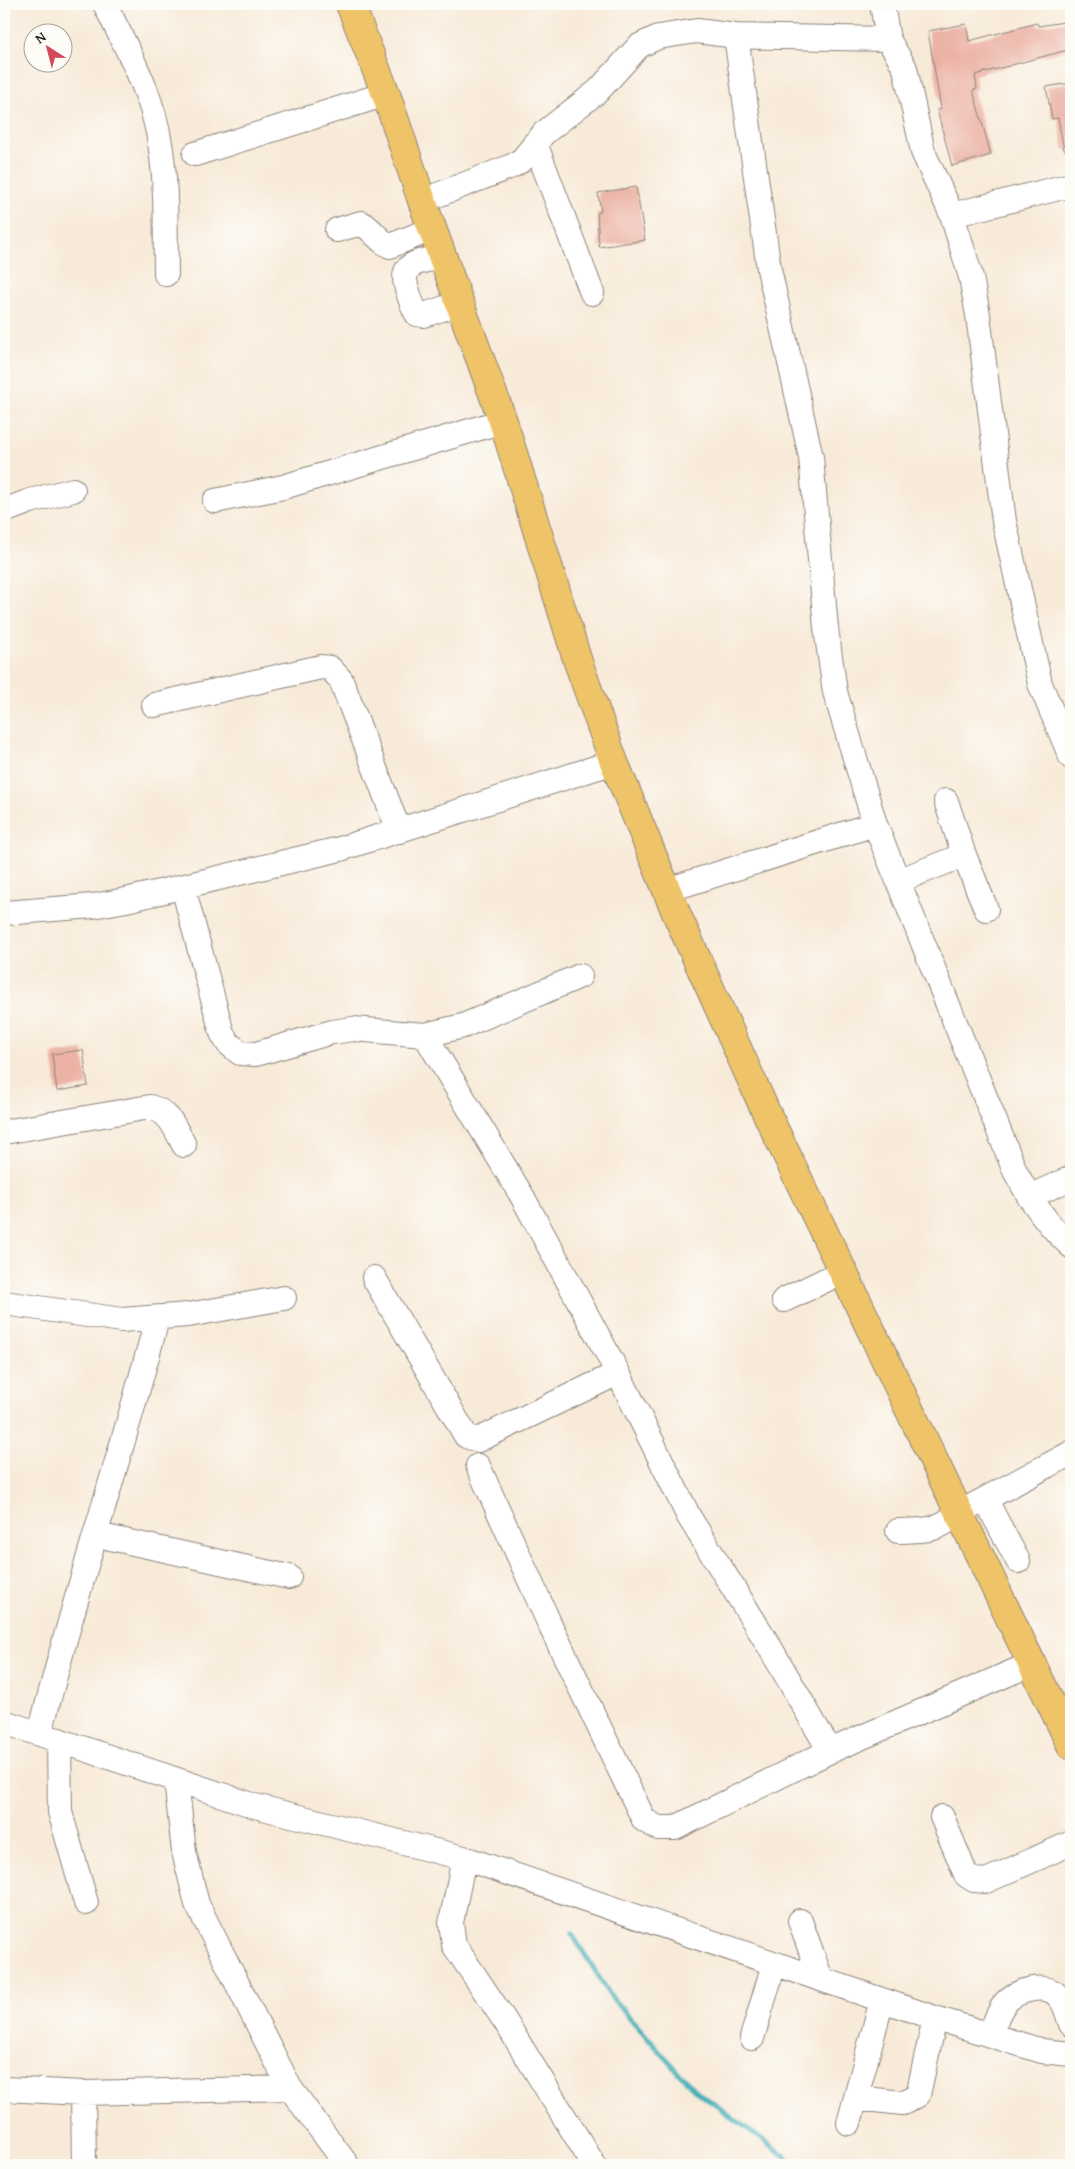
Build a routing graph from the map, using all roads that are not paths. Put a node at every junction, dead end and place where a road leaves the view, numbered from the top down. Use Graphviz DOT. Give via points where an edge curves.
graph roads {
  1 [pos="104,4"];
  2 [pos="350,4"];
  3 [pos="882,4"];
  4 [pos="736,36"];
  5 [pos="888,39"];
  6 [pos="386,94"];
  7 [pos="535,143"];
  8 [pos="194,154"];
  9 [pos="1071,185"];
  10 [pos="422,201"];
  11 [pos="952,215"];
  12 [pos="432,229"];
  13 [pos="337,230"];
  14 [pos="442,257"];
  15 [pos="166,274"];
  16 [pos="592,293"];
  17 [pos="460,304"];
  18 [pos="502,421"];
  19 [pos="73,490"];
  20 [pos="215,502"];
  21 [pos="4,511"];
  22 [pos="154,705"];
  23 [pos="1071,757"];
  24 [pos="614,762"];
  25 [pos="946,801"];
  26 [pos="875,824"];
  27 [pos="399,831"];
  28 [pos="964,855"];
  29 [pos="898,881"];
  30 [pos="183,887"];
  31 [pos="667,890"];
  32 [pos="986,909"];
  33 [pos="4,913"];
  34 [pos="580,976"];
  35 [pos="425,1036"];
  36 [pos="4,1132"];
  37 [pos="184,1145"];
  38 [pos="1071,1178"];
  39 [pos="1028,1197"];
  40 [pos="1071,1246"];
  41 [pos="844,1272"];
  42 [pos="374,1278"];
  43 [pos="284,1298"];
  44 [pos="784,1300"];
  45 [pos="4,1303"];
  46 [pos="157,1319"];
  47 [pos="618,1373"];
  48 [pos="1071,1453"];
  49 [pos="478,1466"];
  50 [pos="985,1499"];
  51 [pos="958,1513"];
  52 [pos="898,1531"];
  53 [pos="96,1536"];
  54 [pos="1018,1560"];
  55 [pos="289,1577"];
  56 [pos="1031,1664"];
  57 [pos="4,1722"];
  58 [pos="49,1737"];
  59 [pos="1071,1745"];
  60 [pos="830,1751"];
  61 [pos="176,1780"];
  62 [pos="942,1817"];
  63 [pos="1071,1843"];
  64 [pos="464,1858"];
  65 [pos="86,1903"];
  66 [pos="800,1921"];
  67 [pos="774,1964"];
  68 [pos="821,1980"];
  69 [pos="882,2000"];
  70 [pos="935,2018"];
  71 [pos="1071,2024"];
  72 [pos="990,2035"];
  73 [pos="752,2038"];
  74 [pos="1071,2054"];
  75 [pos="290,2088"];
  76 [pos="4,2089"];
  77 [pos="83,2093"];
  78 [pos="856,2098"];
  79 [pos="849,2123"];
  80 [pos="84,2165"];
  81 [pos="347,2165"];
  82 [pos="594,2165"];
  1 -- 15 [label="street" via="149,98 160,144 164,171"];
  2 -- 6 [label="main road"];
  3 -- 5 [label="street"];
  4 -- 5 [label="street"];
  4 -- 7 [label="street" via="697,31 647,40 598,91"];
  4 -- 26 [label="street" via="769,269 811,457 835,692"];
  5 -- 11 [label="street" via="904,68 926,160"];
  6 -- 8 [label="street"];
  6 -- 10 [label="main road"];
  7 -- 10 [label="street" via="522,160 512,166"];
  7 -- 16 [label="street"];
  9 -- 11 [label="street"];
  10 -- 12 [label="main road"];
  11 -- 23 [label="street" via="971,277 978,315 1004,521 1040,684"];
  12 -- 13 [label="street" via="390,246 382,243 361,223"];
  12 -- 14 [label="main road"];
  14 -- 17 [label="main road"];
  14 -- 17 [label="street" via="405,270 403,276 413,308 424,315"];
  17 -- 18 [label="main road"];
  18 -- 20 [label="street" via="283,487"];
  18 -- 24 [label="main road" via="578,662"];
  19 -- 21 [label="street" via="30,500"];
  22 -- 27 [label="street" via="321,667 330,668 341,680"];
  24 -- 27 [label="street"];
  24 -- 31 [label="main road"];
  25 -- 28 [label="street"];
  26 -- 29 [label="street"];
  26 -- 31 [label="street"];
  27 -- 30 [label="street" via="340,849"];
  28 -- 29 [label="street"];
  28 -- 32 [label="street"];
  29 -- 39 [label="street"];
  30 -- 33 [label="street" via="93,906"];
  30 -- 35 [label="street" via="222,1033 228,1043 240,1052 256,1054 352,1029"];
  31 -- 41 [label="main road" via="766,1112"];
  34 -- 35 [label="street" via="464,1026"];
  35 -- 47 [label="street" via="522,1196"];
  36 -- 37 [label="street" via="150,1107 168,1115"];
  38 -- 39 [label="street"];
  39 -- 40 [label="street" via="1056,1233"];
  41 -- 44 [label="street"];
  41 -- 51 [label="main road"];
  42 -- 47 [label="street" via="466,1436 472,1440 478,1440"];
  43 -- 46 [label="street"];
  45 -- 46 [label="street" via="122,1320"];
  46 -- 53 [label="street"];
  47 -- 60 [label="street" via="689,1517"];
  48 -- 50 [label="street"];
  49 -- 60 [label="street" via="551,1628 644,1820 658,1828 675,1828"];
  50 -- 51 [label="street"];
  50 -- 54 [label="street"];
  51 -- 52 [label="street" via="943,1526"];
  51 -- 56 [label="main road"];
  53 -- 55 [label="street"];
  53 -- 58 [label="street" via="64,1637"];
  56 -- 59 [label="main road"];
  56 -- 60 [label="street"];
  57 -- 58 [label="street"];
  58 -- 61 [label="street"];
  58 -- 65 [label="street" via="60,1812"];
  61 -- 64 [label="street" via="306,1820"];
  61 -- 75 [label="street" via="184,1852 197,1904"];
  62 -- 63 [label="street" via="966,1875 974,1880 986,1882"];
  64 -- 67 [label="street"];
  64 -- 82 [label="street" via="451,1923 454,1945"];
  66 -- 68 [label="street"];
  67 -- 68 [label="street"];
  67 -- 73 [label="street"];
  68 -- 69 [label="street"];
  69 -- 70 [label="street"];
  69 -- 78 [label="street"];
  70 -- 72 [label="street"];
  70 -- 78 [label="street" via="918,2095 903,2103"];
  71 -- 72 [label="street" via="1059,1996 1048,1988 1038,1989 1018,1994 1007,2001"];
  72 -- 74 [label="street" via="1042,2051"];
  75 -- 77 [label="street"];
  75 -- 81 [label="street"];
  76 -- 77 [label="street"];
  77 -- 80 [label="street"];
  78 -- 79 [label="street"];
}
